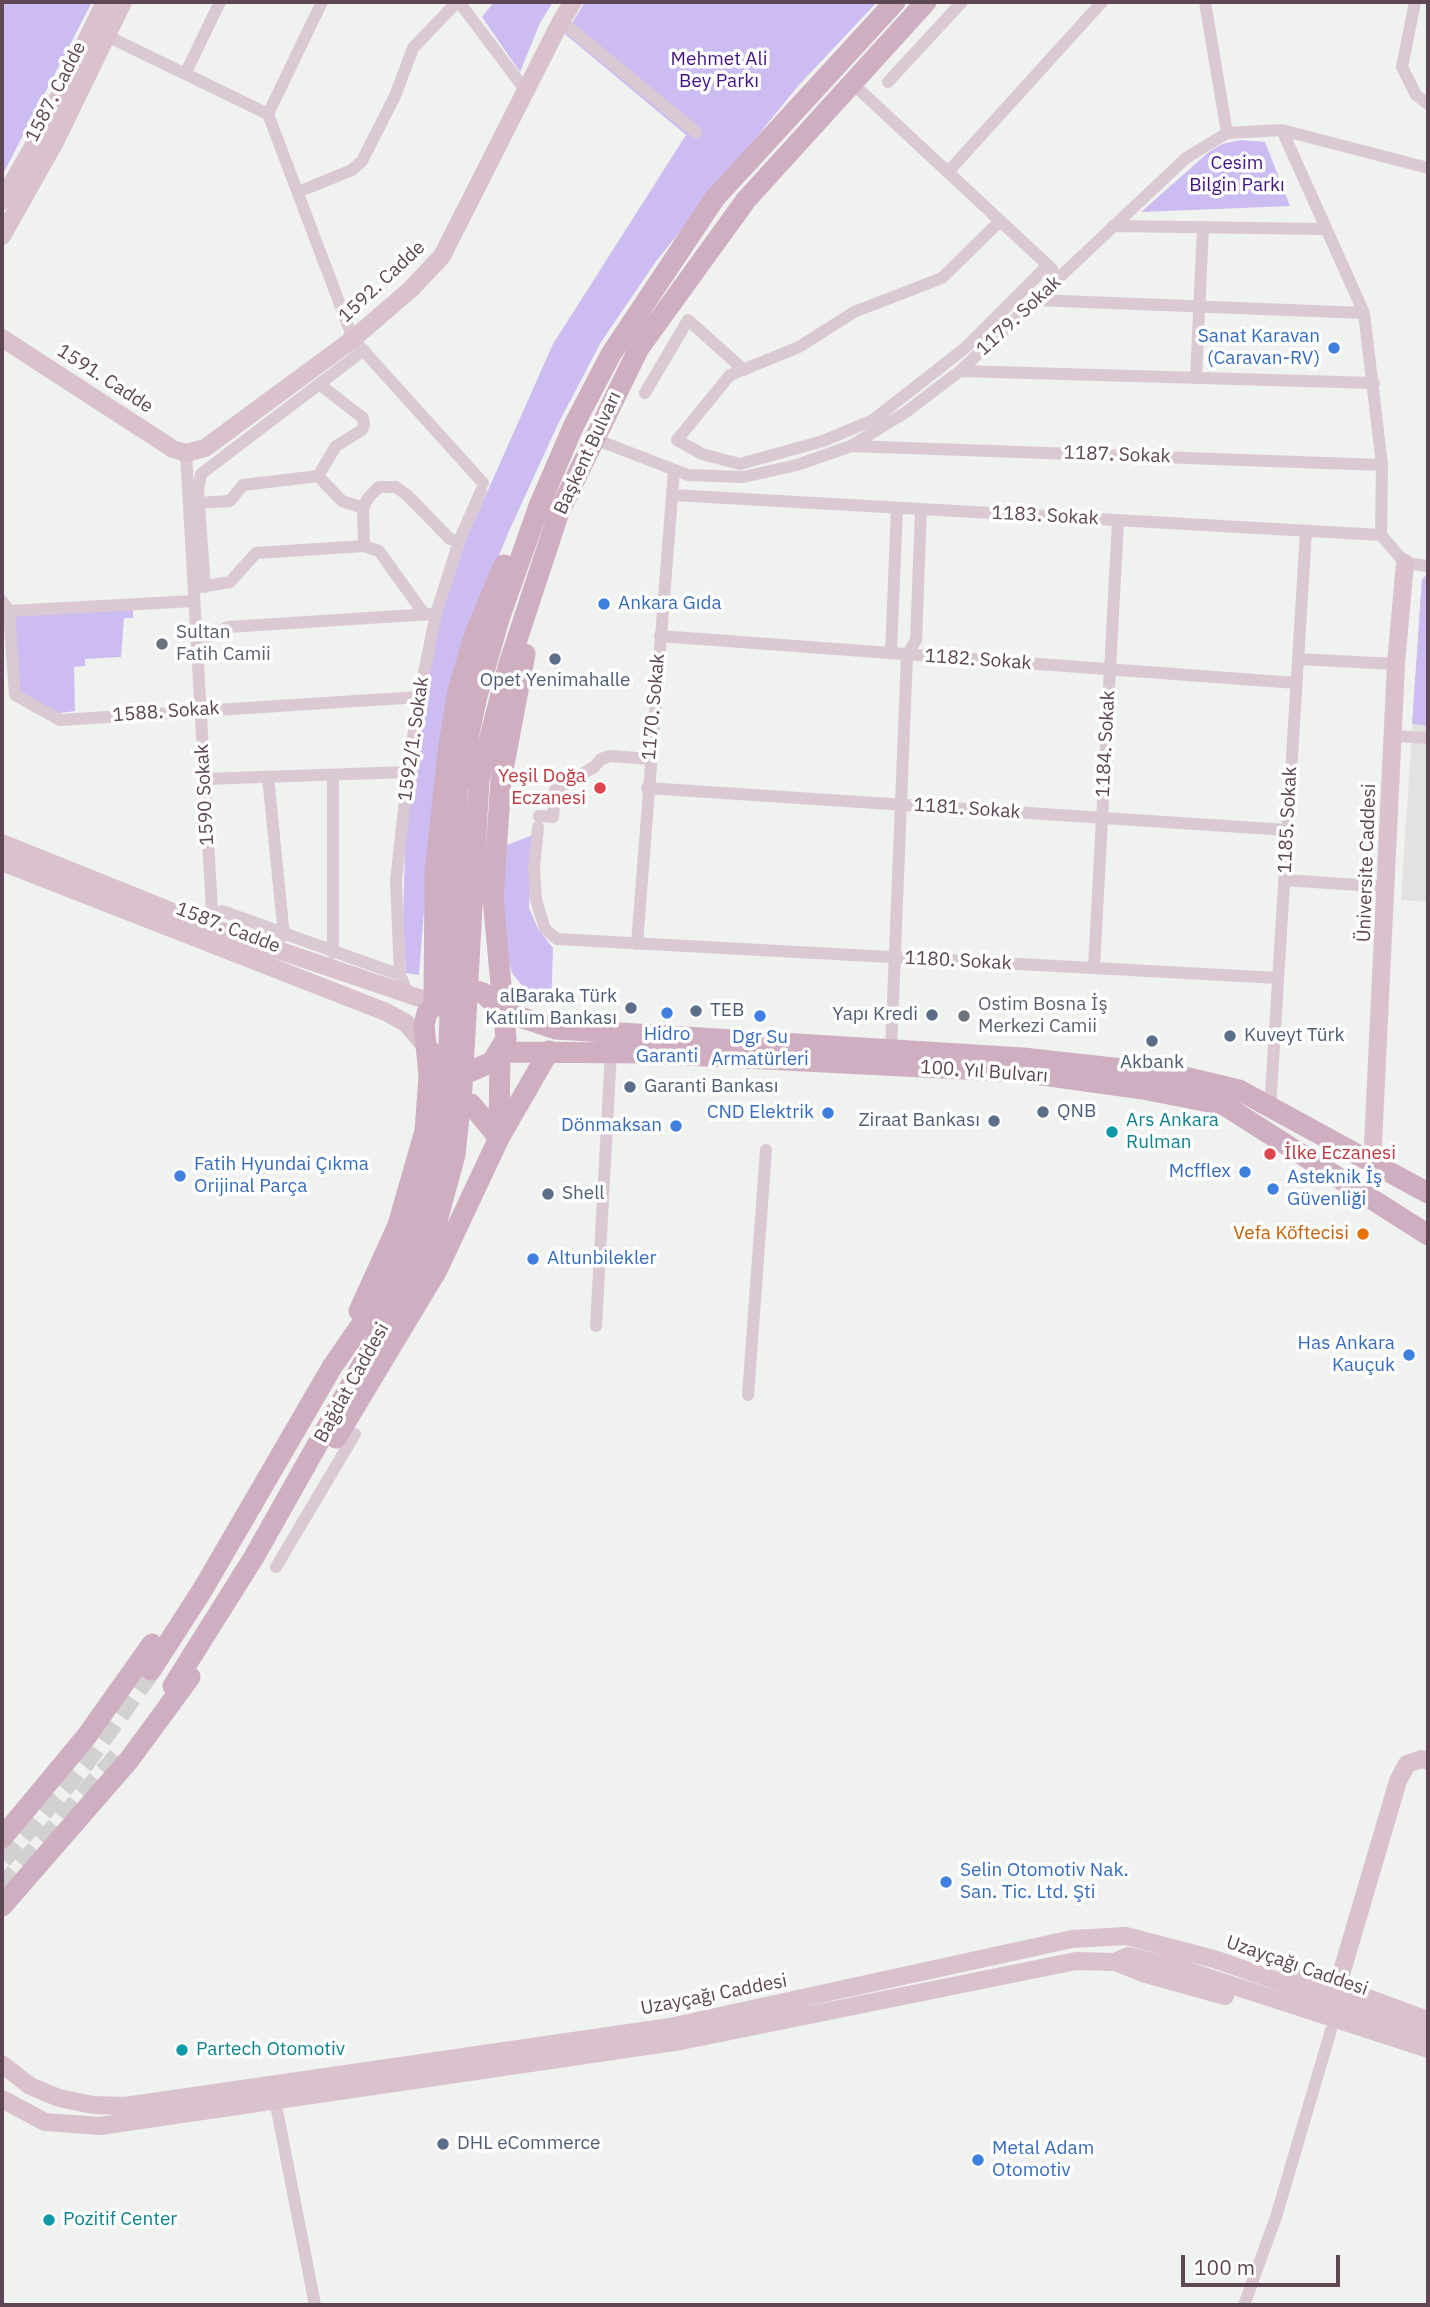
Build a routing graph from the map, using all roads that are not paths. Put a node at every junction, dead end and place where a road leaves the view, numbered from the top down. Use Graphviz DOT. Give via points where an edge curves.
graph roads {
  1 [pos="105,2"];
  2 [pos="123,2"];
  3 [pos="220,2"];
  4 [pos="322,2"];
  5 [pos="458,2"];
  6 [pos="573,2"];
  7 [pos="894,2"];
  8 [pos="926,2"];
  9 [pos="962,2"];
  10 [pos="1102,2"];
  11 [pos="1205,2"];
  12 [pos="1415,2"];
  13 [pos="561,21"];
  14 [pos="107,36"];
  15 [pos="185,74"];
  16 [pos="888,82"];
  17 [pos="852,83"];
  18 [pos="526,90"];
  19 [pos="1428,104"];
  20 [pos="268,114"];
  21 [pos="1282,130"];
  22 [pos="696,132"];
  23 [pos="1227,132"];
  24 [pos="1428,167"];
  25 [pos="948,172"];
  26 [pos="298,192"];
  27 [pos="2,201"];
  28 [pos="1000,221"];
  29 [pos="1113,226"];
  30 [pos="1203,227"];
  31 [pos="1324,229"];
  32 [pos="2,236"];
  33 [pos="1048,265"];
  34 [pos="1060,277"];
  35 [pos="1036,300"];
  36 [pos="1199,307"];
  37 [pos="1364,313"];
  38 [pos="2,338"];
  39 [pos="358,344"];
  40 [pos="744,370"];
  41 [pos="960,371"];
  42 [pos="1196,378"];
  43 [pos="319,383"];
  44 [pos="1374,383"];
  45 [pos="645,393"];
  46 [pos="592,438"];
  47 [pos="851,446"];
  48 [pos="186,453"];
  49 [pos="1382,465"];
  50 [pos="674,470"];
  51 [pos="318,476"];
  52 [pos="673,495"];
  53 [pos="198,503"];
  54 [pos="363,508"];
  55 [pos="897,508"];
  56 [pos="549,509"];
  57 [pos="921,509"];
  58 [pos="1118,520"];
  59 [pos="1306,531"];
  60 [pos="1381,536"];
  61 [pos="459,541"];
  62 [pos="364,546"];
  63 [pos="1405,563"];
  64 [pos="1428,566"];
  65 [pos="199,587"];
  66 [pos="194,601"];
  67 [pos="5,606"];
  68 [pos="430,614"];
  69 [pos="660,636"];
  70 [pos="197,642"];
  71 [pos="891,653"];
  72 [pos="907,655"];
  73 [pos="1298,659"];
  74 [pos="1396,664"];
  75 [pos="1110,670"];
  76 [pos="1296,683"];
  77 [pos="419,697"];
  78 [pos="200,709"];
  79 [pos="1394,736"];
  80 [pos="1428,738"];
  81 [pos="650,760"];
  82 [pos="408,772"];
  83 [pos="334,775"];
  84 [pos="268,777"];
  85 [pos="204,779"];
  86 [pos="647,788"];
  87 [pos="901,804"];
  88 [pos="1102,818"];
  89 [pos="1287,830"];
  90 [pos="2,843"];
  91 [pos="2,862"];
  92 [pos="1284,880"];
  93 [pos="1388,887"];
  94 [pos="493,898"];
  95 [pos="222,911"];
  96 [pos="213,928"];
  97 [pos="284,936"];
  98 [pos="434,943"];
  99 [pos="637,944"];
  100 [pos="333,953"];
  101 [pos="895,958"];
  102 [pos="1094,968"];
  103 [pos="400,975"];
  104 [pos="1278,978"];
  105 [pos="408,993"];
  106 [pos="451,1001"];
  107 [pos="502,1011"];
  108 [pos="556,1029"];
  109 [pos="428,1049"];
  110 [pos="891,1050"];
  111 [pos="549,1051"];
  112 [pos="500,1052"];
  113 [pos="611,1052"];
  114 [pos="1270,1110"];
  115 [pos="425,1123"];
  116 [pos="499,1138"];
  117 [pos="766,1150"];
  118 [pos="1372,1164"];
  119 [pos="1428,1193"];
  120 [pos="1428,1235"];
  121 [pos="596,1326"];
  122 [pos="368,1334"];
  123 [pos="332,1367"];
  124 [pos="748,1395"];
  125 [pos="355,1434"];
  126 [pos="254,1557"];
  127 [pos="276,1567"];
  128 [pos="199,1595"];
  129 [pos="221,1613"];
  130 [pos="150,1671"];
  131 [pos="173,1686"];
  132 [pos="1428,1761"];
  133 [pos="2,1838"];
  134 [pos="2,1906"];
  135 [pos="1214,1959"];
  136 [pos="1115,1962"];
  137 [pos="1337,1988"];
  138 [pos="1428,2020"];
  139 [pos="1331,2030"];
  140 [pos="1428,2034"];
  141 [pos="1428,2049"];
  142 [pos="1428,2061"];
  143 [pos="2,2064"];
  144 [pos="2,2099"];
  145 [pos="275,2100"];
  146 [pos="315,2305"];
  147 [pos="1244,2305"];
  1 -- 27 [label="main road, 1587. Cadde"];
  2 -- 14 [label="main road, 1587. Cadde"];
  3 -- 15 [label="street"];
  4 -- 20 [label="street"];
  5 -- 18 [label="street"];
  5 -- 26 [label="street" via="413,48 395,96 362,160 352,170"];
  6 -- 13 [label="main road, 1592. Cadde"];
  7 -- 56 [label="main road, Başkent Bulvarı" via="715,198 611,354 574,425"];
  8 -- 17 [label="main road, Başkent Bulvarı"];
  9 -- 16 [label="street"];
  10 -- 25 [label="street"];
  11 -- 23 [label="street"];
  12 -- 19 [label="street" via="1402,67 1416,95"];
  13 -- 18 [label="main road, 1592. Cadde"];
  13 -- 22 [label="street"];
  14 -- 15 [label="street"];
  14 -- 32 [label="main road, 1587. Cadde"];
  15 -- 20 [label="street"];
  17 -- 25 [label="street"];
  17 -- 46 [label="main road, Başkent Bulvarı" via="746,200 639,348"];
  18 -- 39 [label="main road, 1592. Cadde" via="442,256"];
  20 -- 26 [label="street"];
  21 -- 23 [label="street"];
  21 -- 24 [label="street"];
  21 -- 31 [label="street"];
  23 -- 29 [label="street, 1179. Sokak" via="1186,158"];
  25 -- 28 [label="street"];
  26 -- 39 [label="street"];
  28 -- 33 [label="street"];
  28 -- 40 [label="street" via="942,278 854,312 799,346"];
  29 -- 30 [label="street"];
  29 -- 34 [label="street, 1179. Sokak"];
  30 -- 31 [label="street"];
  30 -- 36 [label="street"];
  31 -- 37 [label="street"];
  33 -- 34 [label="street"];
  33 -- 40 [label="street" via="965,348 873,420 823,441 740,464 702,454 677,440 730,375"];
  34 -- 35 [label="street, 1179. Sokak"];
  35 -- 36 [label="street"];
  35 -- 41 [label="street, 1179. Sokak"];
  36 -- 37 [label="street"];
  36 -- 42 [label="street"];
  37 -- 44 [label="street"];
  38 -- 48 [label="main road, 1591. Cadde"];
  39 -- 43 [label="street"];
  39 -- 48 [label="main road, 1592. Cadde" via="205,448"];
  39 -- 61 [label="street, 1592/1. Sokak" via="482,487"];
  40 -- 45 [label="street" via="688,320"];
  41 -- 42 [label="street"];
  41 -- 47 [label="street, 1179. Sokak"];
  42 -- 44 [label="street"];
  43 -- 51 [label="street" via="363,418 364,424 336,446"];
  43 -- 53 [label="street" via="205,469 198,485"];
  44 -- 49 [label="street"];
  46 -- 50 [label="street, 1179. Sokak"];
  46 -- 56 [label="main road, Başkent Bulvarı"];
  47 -- 49 [label="street, 1187. Sokak"];
  47 -- 50 [label="street, 1179. Sokak" via="743,477 688,475"];
  48 -- 65 [label="street, 1590 Sokak"];
  49 -- 60 [label="street"];
  50 -- 52 [label="street, 1170. Sokak"];
  51 -- 53 [label="street" via="243,485 230,501"];
  51 -- 54 [label="street" via="342,501"];
  52 -- 55 [label="street, 1183. Sokak"];
  52 -- 69 [label="street, 1170. Sokak"];
  53 -- 65 [label="street"];
  54 -- 61 [label="street" via="379,487 396,487 450,539"];
  54 -- 62 [label="street"];
  55 -- 57 [label="street, 1183. Sokak"];
  55 -- 71 [label="street"];
  56 -- 94 [label="main road" via="501,780"];
  56 -- 98 [label="main road" via="503,567 458,691 435,873"];
  56 -- 106 [label="main road, Başkent Bulvarı" via="479,780"];
  56 -- 106 [label="main road, Başkent Bulvarı" via="486,659 457,789"];
  57 -- 58 [label="street, 1183. Sokak"];
  57 -- 72 [label="street" via="915,640"];
  58 -- 59 [label="street, 1183. Sokak"];
  58 -- 75 [label="street, 1184. Sokak"];
  59 -- 60 [label="street, 1183. Sokak"];
  59 -- 73 [label="street, 1185. Sokak"];
  60 -- 63 [label="street"];
  61 -- 68 [label="street, 1592/1. Sokak"];
  62 -- 65 [label="street" via="256,553 230,582"];
  62 -- 68 [label="street" via="379,551"];
  63 -- 64 [label="street"];
  63 -- 74 [label="main road, Üniversite Caddesi"];
  65 -- 66 [label="street, 1590 Sokak"];
  66 -- 67 [label="street"];
  66 -- 70 [label="street, 1590 Sokak"];
  67 -- 78 [label="street, 1588. Sokak" via="15,695 60,720"];
  68 -- 70 [label="street" via="228,627"];
  68 -- 77 [label="street, 1592/1. Sokak"];
  69 -- 71 [label="street, 1182. Sokak"];
  69 -- 81 [label="street, 1170. Sokak"];
  70 -- 78 [label="street, 1590 Sokak"];
  71 -- 72 [label="street, 1182. Sokak"];
  72 -- 75 [label="street, 1182. Sokak"];
  72 -- 87 [label="street"];
  73 -- 74 [label="street"];
  73 -- 76 [label="street, 1185. Sokak"];
  74 -- 79 [label="main road, Üniversite Caddesi"];
  75 -- 76 [label="street, 1182. Sokak"];
  75 -- 88 [label="street, 1184. Sokak"];
  76 -- 89 [label="street, 1185. Sokak"];
  77 -- 78 [label="street, 1588. Sokak"];
  77 -- 82 [label="street, 1592/1. Sokak"];
  78 -- 85 [label="street, 1590 Sokak"];
  79 -- 80 [label="street"];
  79 -- 93 [label="main road, Üniversite Caddesi"];
  81 -- 86 [label="street, 1170. Sokak"];
  81 -- 99 [label="street, 1180. Sokak" via="601,759 555,790 553,817 538,821 534,867 536,900 545,929 557,939"];
  82 -- 83 [label="street"];
  82 -- 103 [label="street, 1592/1. Sokak" via="396,881"];
  83 -- 84 [label="street"];
  83 -- 100 [label="street"];
  84 -- 85 [label="street"];
  84 -- 97 [label="street"];
  85 -- 96 [label="street, 1590 Sokak"];
  86 -- 87 [label="street, 1181. Sokak"];
  86 -- 99 [label="street, 1170. Sokak"];
  87 -- 88 [label="street, 1181. Sokak"];
  87 -- 101 [label="street"];
  88 -- 89 [label="street, 1181. Sokak"];
  88 -- 102 [label="street, 1184. Sokak"];
  89 -- 92 [label="street, 1185. Sokak"];
  90 -- 96 [label="main road, 1587. Cadde"];
  91 -- 109 [label="main road, 1587. Cadde" via="386,1012 406,1023"];
  92 -- 93 [label="street"];
  92 -- 104 [label="street, 1185. Sokak"];
  93 -- 118 [label="main road, Üniversite Caddesi"];
  94 -- 98 [label="main road" via="484,944 475,956 459,966 444,959"];
  94 -- 107 [label="main road"];
  95 -- 97 [label="street"];
  96 -- 105 [label="main road, 1587. Cadde"];
  97 -- 100 [label="street"];
  98 -- 106 [label="main road"];
  99 -- 101 [label="street, 1180. Sokak"];
  100 -- 103 [label="street"];
  101 -- 102 [label="street, 1180. Sokak"];
  101 -- 110 [label="street"];
  102 -- 104 [label="street, 1180. Sokak"];
  103 -- 105 [label="street, 1592/1. Sokak"];
  104 -- 114 [label="street, 1185. Sokak"];
  105 -- 106 [label="main road, 1587. Cadde"];
  106 -- 107 [label="main road, 100. Yıl Bulvarı" via="444,995 470,989 483,993"];
  106 -- 109 [label="main road" via="424,1025"];
  106 -- 122 [label="main road, Bağdat Caddesi" via="457,1054 454,1155 437,1221 418,1266"];
  107 -- 108 [label="main road, 100. Yıl Bulvarı"];
  107 -- 112 [label="main road" via="506,1025"];
  108 -- 110 [label="main road, 100. Yıl Bulvarı"];
  108 -- 111 [label="main road" via="544,1041"];
  109 -- 112 [label="main road" via="445,1067 469,1072 492,1062"];
  109 -- 115 [label="main road"];
  110 -- 114 [label="main road, 100. Yıl Bulvarı" via="1023,1058 1175,1075 1238,1090"];
  111 -- 112 [label="main road, 100. Yıl Bulvarı"];
  111 -- 113 [label="main road, 100. Yıl Bulvarı"];
  111 -- 116 [label="main road"];
  112 -- 116 [label="main road"];
  113 -- 120 [label="main road, 100. Yıl Bulvarı" via="1021,1072 1224,1105"];
  113 -- 121 [label="street"];
  114 -- 118 [label="main road, 100. Yıl Bulvarı"];
  115 -- 116 [label="main road" via="450,1100 471,1104"];
  115 -- 123 [label="main road" via="398,1225"];
  116 -- 126 [label="main road" via="437,1270 343,1427"];
  117 -- 124 [label="street"];
  118 -- 119 [label="main road, 100. Yıl Bulvarı"];
  122 -- 123 [label="main road, Bağdat Caddesi"];
  122 -- 126 [label="main road, Bağdat Caddesi"];
  123 -- 128 [label="main road, Bağdat Caddesi"];
  125 -- 127 [label="street"];
  126 -- 129 [label="main road, Bağdat Caddesi"];
  128 -- 130 [label="main road, Bağdat Caddesi"];
  128 -- 133 [label="main road" via="166,1624 86,1737"];
  129 -- 131 [label="main road, Bağdat Caddesi"];
  129 -- 134 [label="main road" via="207,1650 181,1692 129,1760"];
  132 -- 137 [label="main road, Uzayçağı Caddesi" via="1406,1764 1398,1781"];
  135 -- 137 [label="main road"];
  135 -- 140 [label="main road, Uzayçağı Caddesi"];
  135 -- 143 [label="main road, Uzayçağı Caddesi" via="1126,1936 1072,1940 670,2027 125,2106 59,2098 30,2086"];
  136 -- 139 [label="main road"];
  136 -- 141 [label="main road, Uzayçağı Caddesi" via="1128,1956 1182,1969"];
  136 -- 145 [label="main road, Uzayçağı Caddesi" via="1076,1961 681,2041"];
  137 -- 138 [label="main road"];
  139 -- 142 [label="main road"];
  139 -- 147 [label="street"];
  144 -- 145 [label="main road, Uzayçağı Caddesi" via="45,2122 100,2126"];
  145 -- 146 [label="street"];
}
